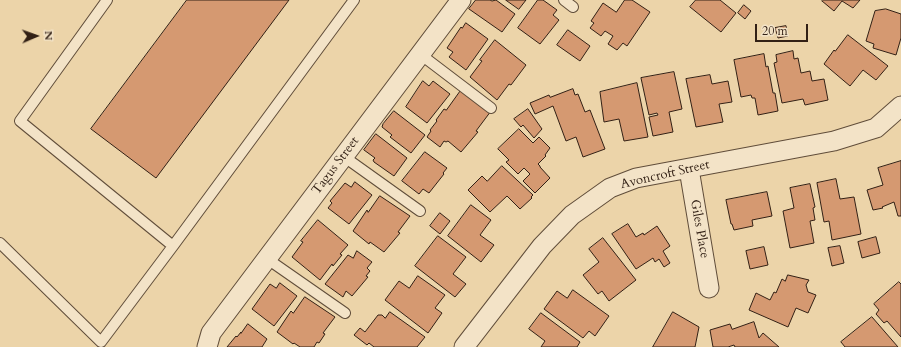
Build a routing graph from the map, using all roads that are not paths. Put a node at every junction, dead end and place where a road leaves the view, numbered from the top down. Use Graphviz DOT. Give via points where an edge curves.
graph roads {
  1 [pos="107,0"];
  2 [pos="354,0"];
  3 [pos="461,0"];
  4 [pos="564,0"];
  5 [pos="573,7"];
  6 [pos="420,54"];
  7 [pos="901,106"];
  8 [pos="490,108"];
  9 [pos="343,156"];
  10 [pos="689,169"];
  11 [pos="420,212"];
  12 [pos="0,242"];
  13 [pos="173,246"];
  14 [pos="266,258"];
  15 [pos="709,288"];
  16 [pos="345,313"];
  17 [pos="209,340"];
  18 [pos="464,347"];
  1 -- 13 [label="lane" via="20,121"];
  2 -- 13 [label="lane"];
  3 -- 6 [label="street, Tagus Street"];
  4 -- 5 [label="lane"];
  6 -- 8 [label="lane"];
  6 -- 9 [label="street, Tagus Street"];
  7 -- 10 [label="street, Avoncroft Street" via="876,128 841,138"];
  9 -- 11 [label="lane"];
  9 -- 14 [label="street, Tagus Street"];
  10 -- 15 [label="street, Giles Place"];
  10 -- 18 [label="street, Avoncroft Street" via="636,178 610,188 572,215 542,246"];
  12 -- 13 [label="lane" via="101,342"];
  14 -- 16 [label="lane"];
  14 -- 17 [label="street, Tagus Street"];
}
